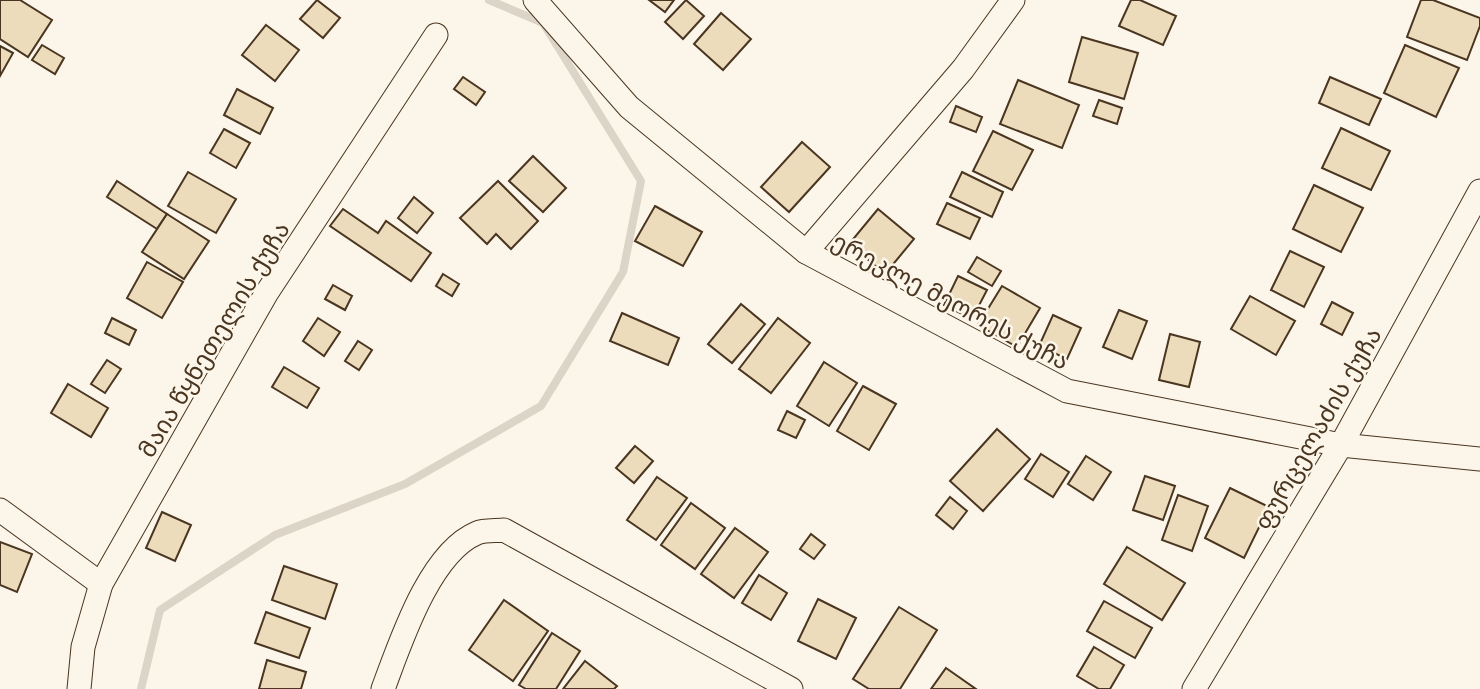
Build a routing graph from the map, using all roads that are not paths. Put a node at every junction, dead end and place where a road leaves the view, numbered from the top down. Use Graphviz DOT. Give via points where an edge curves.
graph roads {
  1 [pos="535,0"];
  2 [pos="1013,0"];
  3 [pos="436,35"];
  4 [pos="1480,191"];
  5 [pos="806,252"];
  6 [pos="1341,445"];
  7 [pos="1480,459"];
  8 [pos="0,510"];
  9 [pos="101,584"];
  10 [pos="79,689"];
  11 [pos="383,689"];
  12 [pos="791,689"];
  13 [pos="1194,689"];
  1 -- 5 [label="street, ერეკლე მეორეს ქუჩა" via="629,107"];
  2 -- 5 [label="street" via="963,69"];
  3 -- 9 [label="street, მაია წყნეთელის ქუჩა" via="266,294"];
  4 -- 6 [label="street, ფურცელაძის ქუჩა"];
  5 -- 6 [label="street, ერეკლე მეორეს ქუჩა" via="1067,391"];
  6 -- 7 [label="street, ერეკლე მეორეს ქუჩა"];
  6 -- 13 [label="street, ფურცელაძის ქუჩა"];
  8 -- 9 [label="street"];
  9 -- 10 [label="street, მაია წყნეთელის ქუჩა" via="83,647"];
  11 -- 12 [label="street" via="412,611 451,552 477,533 504,530"];
}
